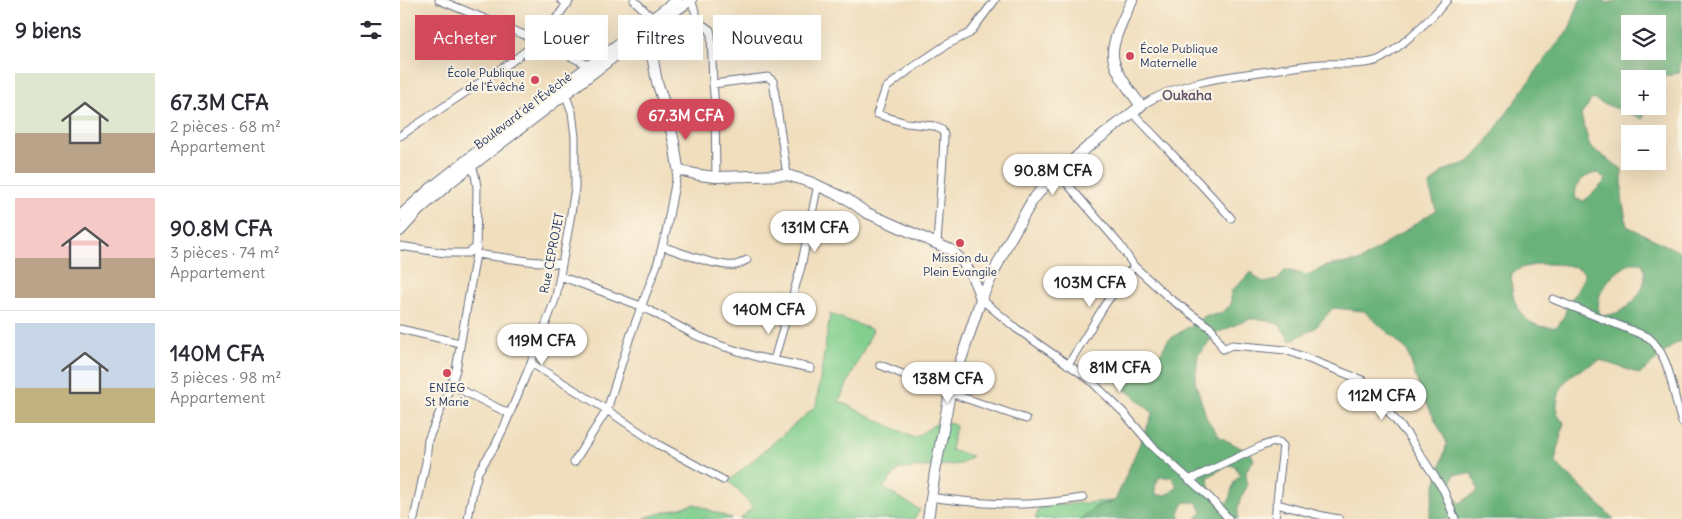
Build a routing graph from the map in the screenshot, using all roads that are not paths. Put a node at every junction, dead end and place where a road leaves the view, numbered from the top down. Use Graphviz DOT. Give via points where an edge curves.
graph roads {
  1 [pos="439,0"];
  2 [pos="634,0"];
  3 [pos="676,0"];
  4 [pos="691,0"];
  5 [pos="995,0"];
  6 [pos="1132,0"];
  7 [pos="1447,0"];
  8 [pos="566,1"];
  9 [pos="557,15"];
  10 [pos="649,15"];
  11 [pos="661,15"];
  12 [pos="665,15"];
  13 [pos="525,35"];
  14 [pos="618,47"];
  15 [pos="618,49"];
  16 [pos="525,52"];
  17 [pos="578,60"];
  18 [pos="653,60"];
  19 [pos="590,66"];
  20 [pos="712,84"];
  21 [pos="564,91"];
  22 [pos="1136,109"];
  23 [pos="400,136"];
  24 [pos="472,166"];
  25 [pos="678,168"];
  26 [pos="1058,173"];
  27 [pos="787,175"];
  28 [pos="716,176"];
  29 [pos="818,184"];
  30 [pos="401,215"];
  31 [pos="1231,218"];
  32 [pos="400,230"];
  33 [pos="937,243"];
  34 [pos="400,246"];
  35 [pos="662,246"];
  36 [pos="476,251"];
  37 [pos="747,260"];
  38 [pos="562,264"];
  39 [pos="1134,266"];
  40 [pos="560,276"];
  41 [pos="1553,298"];
  42 [pos="981,299"];
  43 [pos="642,306"];
  44 [pos="400,329"];
  45 [pos="460,343"];
  46 [pos="774,360"];
  47 [pos="532,363"];
  48 [pos="880,364"];
  49 [pos="1068,365"];
  50 [pos="811,368"];
  51 [pos="451,385"];
  52 [pos="950,394"];
  53 [pos="607,410"];
  54 [pos="510,414"];
  55 [pos="1026,419"];
  56 [pos="1682,422"];
  57 [pos="574,462"];
  58 [pos="723,480"];
  59 [pos="1190,480"];
  60 [pos="930,497"];
  61 [pos="1083,498"];
  62 [pos="1276,504"];
  63 [pos="414,519"];
  64 [pos="468,519"];
  65 [pos="928,519"];
  66 [pos="1229,519"];
  67 [pos="1275,519"];
  68 [pos="1339,519"];
  69 [pos="1455,519"];
  1 -- 13 [label="street"];
  2 -- 10 [label="street"];
  3 -- 11 [label="street, Boulevard de l'Évêché"];
  4 -- 12 [label="street, Boulevard de l'Évêché"];
  4 -- 20 [label="street" via="699,22 710,30"];
  5 -- 33 [label="street" via="970,33 946,45 886,88 877,114 942,130"];
  6 -- 22 [label="street" via="1113,55"];
  7 -- 22 [label="street" via="1379,59 1207,80 1160,96"];
  8 -- 9 [label="street"];
  14 -- 19 [label="street, Boulevard de l'Évêché"];
  15 -- 21 [label="street, Boulevard de l'Évêché"];
  16 -- 23 [label="street"];
  17 -- 19 [label="street"];
  18 -- 25 [label="street"];
  19 -- 21 [label="street, Boulevard de l'Évêché"];
  20 -- 27 [label="street" via="771,78"];
  20 -- 28 [label="street"];
  21 -- 24 [label="street, Boulevard de l'Évêché"];
  21 -- 30 [label="street, Boulevard de l'Évêché" via="530,110"];
  21 -- 38 [label="street, Rue CEPROJET" via="572,112 575,137 575,188"];
  22 -- 26 [label="street"];
  22 -- 31 [label="street" via="1175,158"];
  24 -- 32 [label="street, Boulevard de l'Évêché" via="431,199"];
  24 -- 36 [label="street" via="477,187"];
  25 -- 28 [label="street" via="699,175"];
  25 -- 35 [label="street"];
  26 -- 39 [label="street"];
  26 -- 42 [label="street" via="1032,201"];
  27 -- 28 [label="street"];
  27 -- 29 [label="street"];
  29 -- 33 [label="street" via="865,212"];
  29 -- 46 [label="street" via="801,267"];
  33 -- 42 [label="street" via="963,260"];
  34 -- 36 [label="street" via="445,253"];
  35 -- 37 [label="street" via="731,265"];
  35 -- 43 [label="street"];
  36 -- 38 [label="street"];
  36 -- 45 [label="street"];
  38 -- 40 [label="street, Rue CEPROJET"];
  39 -- 49 [label="street" via="1106,302"];
  39 -- 69 [label="street" via="1168,297 1212,329 1223,349 1232,345 1286,350 1362,380 1406,434 1439,483"];
  40 -- 43 [label="street"];
  40 -- 47 [label="street, Rue CEPROJET"];
  41 -- 56 [label="street" via="1648,337 1656,344 1668,370"];
  42 -- 49 [label="street"];
  42 -- 52 [label="street"];
  43 -- 46 [label="street" via="719,346"];
  43 -- 53 [label="street"];
  44 -- 45 [label="street"];
  45 -- 51 [label="street"];
  46 -- 50 [label="street"];
  47 -- 53 [label="street"];
  47 -- 54 [label="street, Rue CEPROJET"];
  48 -- 52 [label="street"];
  49 -- 59 [label="street" via="1114,402 1152,446"];
  51 -- 54 [label="street"];
  51 -- 63 [label="street" via="428,440"];
  52 -- 55 [label="street"];
  52 -- 60 [label="street"];
  53 -- 57 [label="street"];
  53 -- 58 [label="street" via="659,445"];
  54 -- 64 [label="street, Rue CEPROJET" via="478,472"];
  59 -- 62 [label="street" via="1262,446 1280,442 1284,452"];
  59 -- 66 [label="street"];
  60 -- 61 [label="street" via="1014,504"];
  60 -- 65 [label="street"];
  62 -- 67 [label="street"];
  62 -- 68 [label="street"];
}
